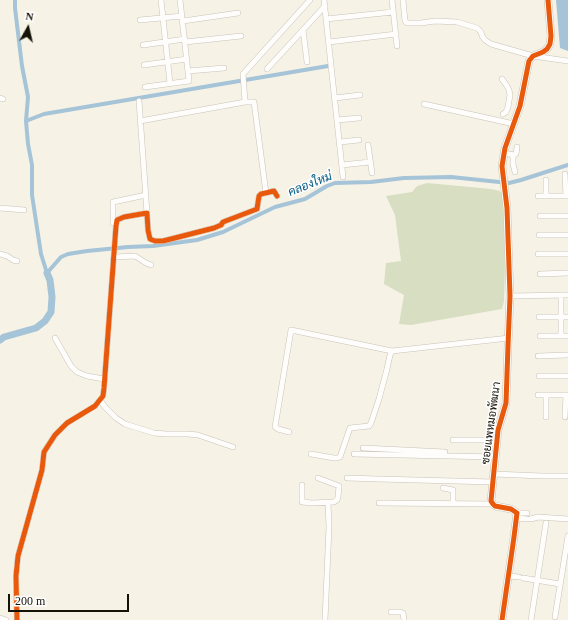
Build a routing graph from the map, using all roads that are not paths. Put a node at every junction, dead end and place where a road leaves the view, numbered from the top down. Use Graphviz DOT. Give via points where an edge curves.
graph roads {
  1 [pos="161,0"];
  2 [pos="180,0"];
  3 [pos="310,0"];
  4 [pos="324,0"];
  5 [pos="392,0"];
  6 [pos="403,0"];
  7 [pos="548,0"];
  8 [pos="325,6"];
  9 [pos="393,12"];
  10 [pos="238,13"];
  11 [pos="162,18"];
  12 [pos="182,18"];
  13 [pos="326,19"];
  14 [pos="140,20"];
  15 [pos="303,30"];
  16 [pos="396,34"];
  17 [pos="241,36"];
  18 [pos="185,41"];
  19 [pos="165,42"];
  20 [pos="329,42"];
  21 [pos="143,45"];
  22 [pos="397,46"];
  23 [pos="533,56"];
  24 [pos="187,59"];
  25 [pos="568,61"];
  26 [pos="168,62"];
  27 [pos="307,62"];
  28 [pos="144,65"];
  29 [pos="224,68"];
  30 [pos="267,69"];
  31 [pos="188,71"];
  32 [pos="502,79"];
  33 [pos="170,83"];
  34 [pos="145,87"];
  35 [pos="360,95"];
  36 [pos="335,98"];
  37 [pos="139,101"];
  38 [pos="245,102"];
  39 [pos="424,104"];
  40 [pos="359,118"];
  41 [pos="515,119"];
  42 [pos="337,120"];
  43 [pos="140,121"];
  44 [pos="359,140"];
  45 [pos="340,142"];
  46 [pos="368,145"];
  47 [pos="517,147"];
  48 [pos="504,153"];
  49 [pos="513,155"];
  50 [pos="370,162"];
  51 [pos="342,165"];
  52 [pos="515,172"];
  53 [pos="372,173"];
  54 [pos="565,174"];
  55 [pos="343,177"];
  56 [pos="546,180"];
  57 [pos="266,193"];
  58 [pos="146,195"];
  59 [pos="277,196"];
  60 [pos="538,196"];
  61 [pos="546,196"];
  62 [pos="567,196"];
  63 [pos="0,208"];
  64 [pos="24,210"];
  65 [pos="147,213"];
  66 [pos="540,216"];
  67 [pos="568,216"];
  68 [pos="113,223"];
  69 [pos="539,235"];
  70 [pos="568,235"];
  71 [pos="0,254"];
  72 [pos="538,254"];
  73 [pos="568,254"];
  74 [pos="114,255"];
  75 [pos="17,261"];
  76 [pos="151,265"];
  77 [pos="540,274"];
  78 [pos="568,274"];
  79 [pos="568,295"];
  80 [pos="510,296"];
  81 [pos="561,296"];
  82 [pos="539,317"];
  83 [pos="561,317"];
  84 [pos="568,317"];
  85 [pos="540,336"];
  86 [pos="561,336"];
  87 [pos="568,336"];
  88 [pos="55,338"];
  89 [pos="509,338"];
  90 [pos="392,351"];
  91 [pos="568,355"];
  92 [pos="538,356"];
  93 [pos="540,376"];
  94 [pos="568,376"];
  95 [pos="104,379"];
  96 [pos="546,395"];
  97 [pos="567,395"];
  98 [pos="538,396"];
  99 [pos="98,403"];
  100 [pos="546,417"];
  101 [pos="565,417"];
  102 [pos="289,432"];
  103 [pos="454,440"];
  104 [pos="497,440"];
  105 [pos="234,447"];
  106 [pos="363,448"];
  107 [pos="312,454"];
  108 [pos="354,454"];
  109 [pos="496,456"];
  110 [pos="494,474"];
  111 [pos="568,476"];
  112 [pos="318,478"];
  113 [pos="347,478"];
  114 [pos="493,482"];
  115 [pos="302,485"];
  116 [pos="443,488"];
  117 [pos="328,503"];
  118 [pos="379,503"];
  119 [pos="453,504"];
  120 [pos="493,504"];
  121 [pos="517,515"];
  122 [pos="568,519"];
  123 [pos="546,523"];
  124 [pos="568,536"];
  125 [pos="509,576"];
  126 [pos="537,580"];
  127 [pos="560,584"];
  128 [pos="392,612"];
  129 [pos="555,617"];
  130 [pos="0,618"];
  131 [pos="6,620"];
  132 [pos="17,620"];
  133 [pos="325,620"];
  134 [pos="404,620"];
  135 [pos="502,620"];
  136 [pos="531,620"];
  1 -- 11 [label="street"];
  2 -- 12 [label="street"];
  3 -- 38 [label="street" via="243,74"];
  4 -- 8 [label="street"];
  5 -- 9 [label="street"];
  6 -- 23 [label="street" via="407,23 449,21 468,25 479,29 482,36 491,44"];
  7 -- 23 [label="street" via="550,44 543,52"];
  8 -- 13 [label="street"];
  8 -- 15 [label="street"];
  9 -- 13 [label="street"];
  9 -- 16 [label="street"];
  10 -- 12 [label="street"];
  11 -- 12 [label="street"];
  11 -- 14 [label="street"];
  11 -- 19 [label="street"];
  12 -- 18 [label="street"];
  13 -- 20 [label="street"];
  15 -- 27 [label="street"];
  15 -- 30 [label="street"];
  16 -- 20 [label="street"];
  16 -- 22 [label="street"];
  17 -- 18 [label="street"];
  18 -- 19 [label="street"];
  18 -- 24 [label="street"];
  19 -- 21 [label="street"];
  19 -- 26 [label="street"];
  20 -- 36 [label="street"];
  23 -- 25 [label="street"];
  23 -- 41 [label="street, ซอยแพหมอพัฒนา" via="529,61"];
  24 -- 26 [label="street"];
  24 -- 31 [label="street"];
  26 -- 28 [label="street"];
  26 -- 33 [label="street"];
  29 -- 31 [label="street"];
  31 -- 33 [label="street" via="189,80"];
  32 -- 41 [label="street" via="509,92 508,108 505,113"];
  33 -- 34 [label="street"];
  35 -- 36 [label="street"];
  36 -- 42 [label="street"];
  37 -- 43 [label="street"];
  38 -- 43 [label="street"];
  38 -- 57 [label="street" via="254,102"];
  39 -- 41 [label="street"];
  40 -- 42 [label="street"];
  41 -- 48 [label="street, ซอยแพหมอพัฒนา"];
  42 -- 45 [label="street"];
  43 -- 58 [label="street"];
  44 -- 45 [label="street"];
  45 -- 51 [label="street"];
  46 -- 50 [label="street"];
  47 -- 49 [label="street" via="516,154"];
  48 -- 49 [label="street"];
  48 -- 80 [label="street, ซอยแพหมอพัฒนา" via="502,166 507,208"];
  49 -- 52 [label="street"];
  50 -- 51 [label="street"];
  50 -- 53 [label="street"];
  51 -- 55 [label="street"];
  54 -- 62 [label="street"];
  56 -- 61 [label="street"];
  57 -- 59 [label="street" via="274,191"];
  57 -- 65 [label="street" via="259,195 257,209 214,228 163,241 150,239"];
  58 -- 65 [label="street"];
  58 -- 68 [label="street" via="113,202"];
  60 -- 61 [label="street"];
  61 -- 62 [label="street"];
  63 -- 64 [label="street"];
  65 -- 74 [label="street" via="117,220"];
  66 -- 67 [label="street"];
  69 -- 70 [label="street"];
  71 -- 75 [label="street"];
  72 -- 73 [label="street"];
  74 -- 76 [label="street" via="135,256"];
  74 -- 95 [label="street"];
  77 -- 78 [label="street"];
  79 -- 81 [label="street"];
  80 -- 81 [label="street"];
  80 -- 89 [label="street, ซอยแพหมอพัฒนา"];
  81 -- 83 [label="street"];
  82 -- 83 [label="street"];
  83 -- 84 [label="street"];
  83 -- 86 [label="street"];
  85 -- 86 [label="street"];
  86 -- 87 [label="street"];
  88 -- 95 [label="street" via="77,372"];
  89 -- 90 [label="street"];
  89 -- 104 [label="street, ซอยแพหมอพัฒนา" via="506,403"];
  90 -- 102 [label="street" via="291,330 275,427"];
  90 -- 107 [label="street" via="369,426 350,428 340,457"];
  91 -- 92 [label="street"];
  93 -- 94 [label="street"];
  95 -- 99 [label="street" via="104,393"];
  96 -- 97 [label="street"];
  96 -- 98 [label="street"];
  96 -- 100 [label="street"];
  97 -- 101 [label="street"];
  99 -- 105 [label="street" via="125,424 154,433 198,435"];
  99 -- 132 [label="street" via="67,423 44,452 42,470 18,556"];
  103 -- 104 [label="street"];
  104 -- 109 [label="street, ซอยแพหมอพัฒนา"];
  106 -- 109 [label="street"];
  108 -- 109 [label="street"];
  109 -- 110 [label="street, ซอยแพหมอพัฒนา"];
  110 -- 111 [label="street"];
  110 -- 114 [label="street, ซอยแพหมอพัฒนา"];
  112 -- 117 [label="street" via="339,486 337,500"];
  113 -- 114 [label="street"];
  114 -- 120 [label="street, ซอยแพหมอพัฒนา"];
  115 -- 117 [label="street" via="302,502"];
  116 -- 119 [label="street" via="453,490"];
  117 -- 133 [label="street"];
  118 -- 119 [label="street"];
  119 -- 120 [label="street"];
  120 -- 121 [label="street" via="511,509"];
  121 -- 122 [label="street" via="534,514 538,517"];
  121 -- 125 [label="street"];
  123 -- 126 [label="street"];
  124 -- 127 [label="street"];
  125 -- 126 [label="street"];
  125 -- 135 [label="street"];
  126 -- 127 [label="street"];
  126 -- 136 [label="street"];
  127 -- 129 [label="street"];
  128 -- 134 [label="street" via="402,613"];
  130 -- 131 [label="street"];
}
